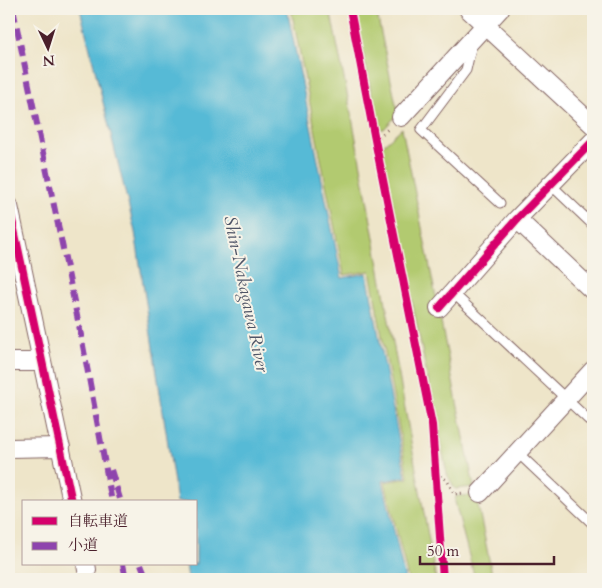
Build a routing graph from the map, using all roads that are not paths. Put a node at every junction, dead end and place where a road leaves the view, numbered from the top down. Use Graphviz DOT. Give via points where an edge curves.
graph roads {
  1 [pos="468,9"];
  2 [pos="500,9"];
  3 [pos="479,31"];
  4 [pos="401,117"];
  5 [pos="593,124"];
  6 [pos="593,141"];
  7 [pos="550,184"];
  8 [pos="500,203"];
  9 [pos="9,206"];
  10 [pos="517,219"];
  11 [pos="593,225"];
  12 [pos="593,291"];
  13 [pos="452,292"];
  14 [pos="439,308"];
  15 [pos="9,362"];
  16 [pos="42,362"];
  17 [pos="593,370"];
  18 [pos="567,398"];
  19 [pos="593,424"];
  20 [pos="61,447"];
  21 [pos="9,448"];
  22 [pos="517,452"];
  23 [pos="480,493"];
  24 [pos="72,500"];
  25 [pos="593,524"];
  1 -- 3 [label="street"];
  2 -- 3 [label="street"];
  3 -- 4 [label="street"];
  3 -- 5 [label="street"];
  3 -- 8 [label="lane" via="466,70 421,130"];
  6 -- 7 [label="street"];
  7 -- 10 [label="street"];
  7 -- 11 [label="lane"];
  9 -- 16 [label="street"];
  10 -- 12 [label="street"];
  10 -- 13 [label="street"];
  13 -- 14 [label="street"];
  13 -- 18 [label="lane"];
  15 -- 16 [label="street"];
  16 -- 20 [label="street"];
  17 -- 18 [label="street"];
  18 -- 19 [label="lane"];
  18 -- 22 [label="street"];
  20 -- 21 [label="street"];
  20 -- 24 [label="street"];
  22 -- 23 [label="street"];
  22 -- 25 [label="lane"];
}
